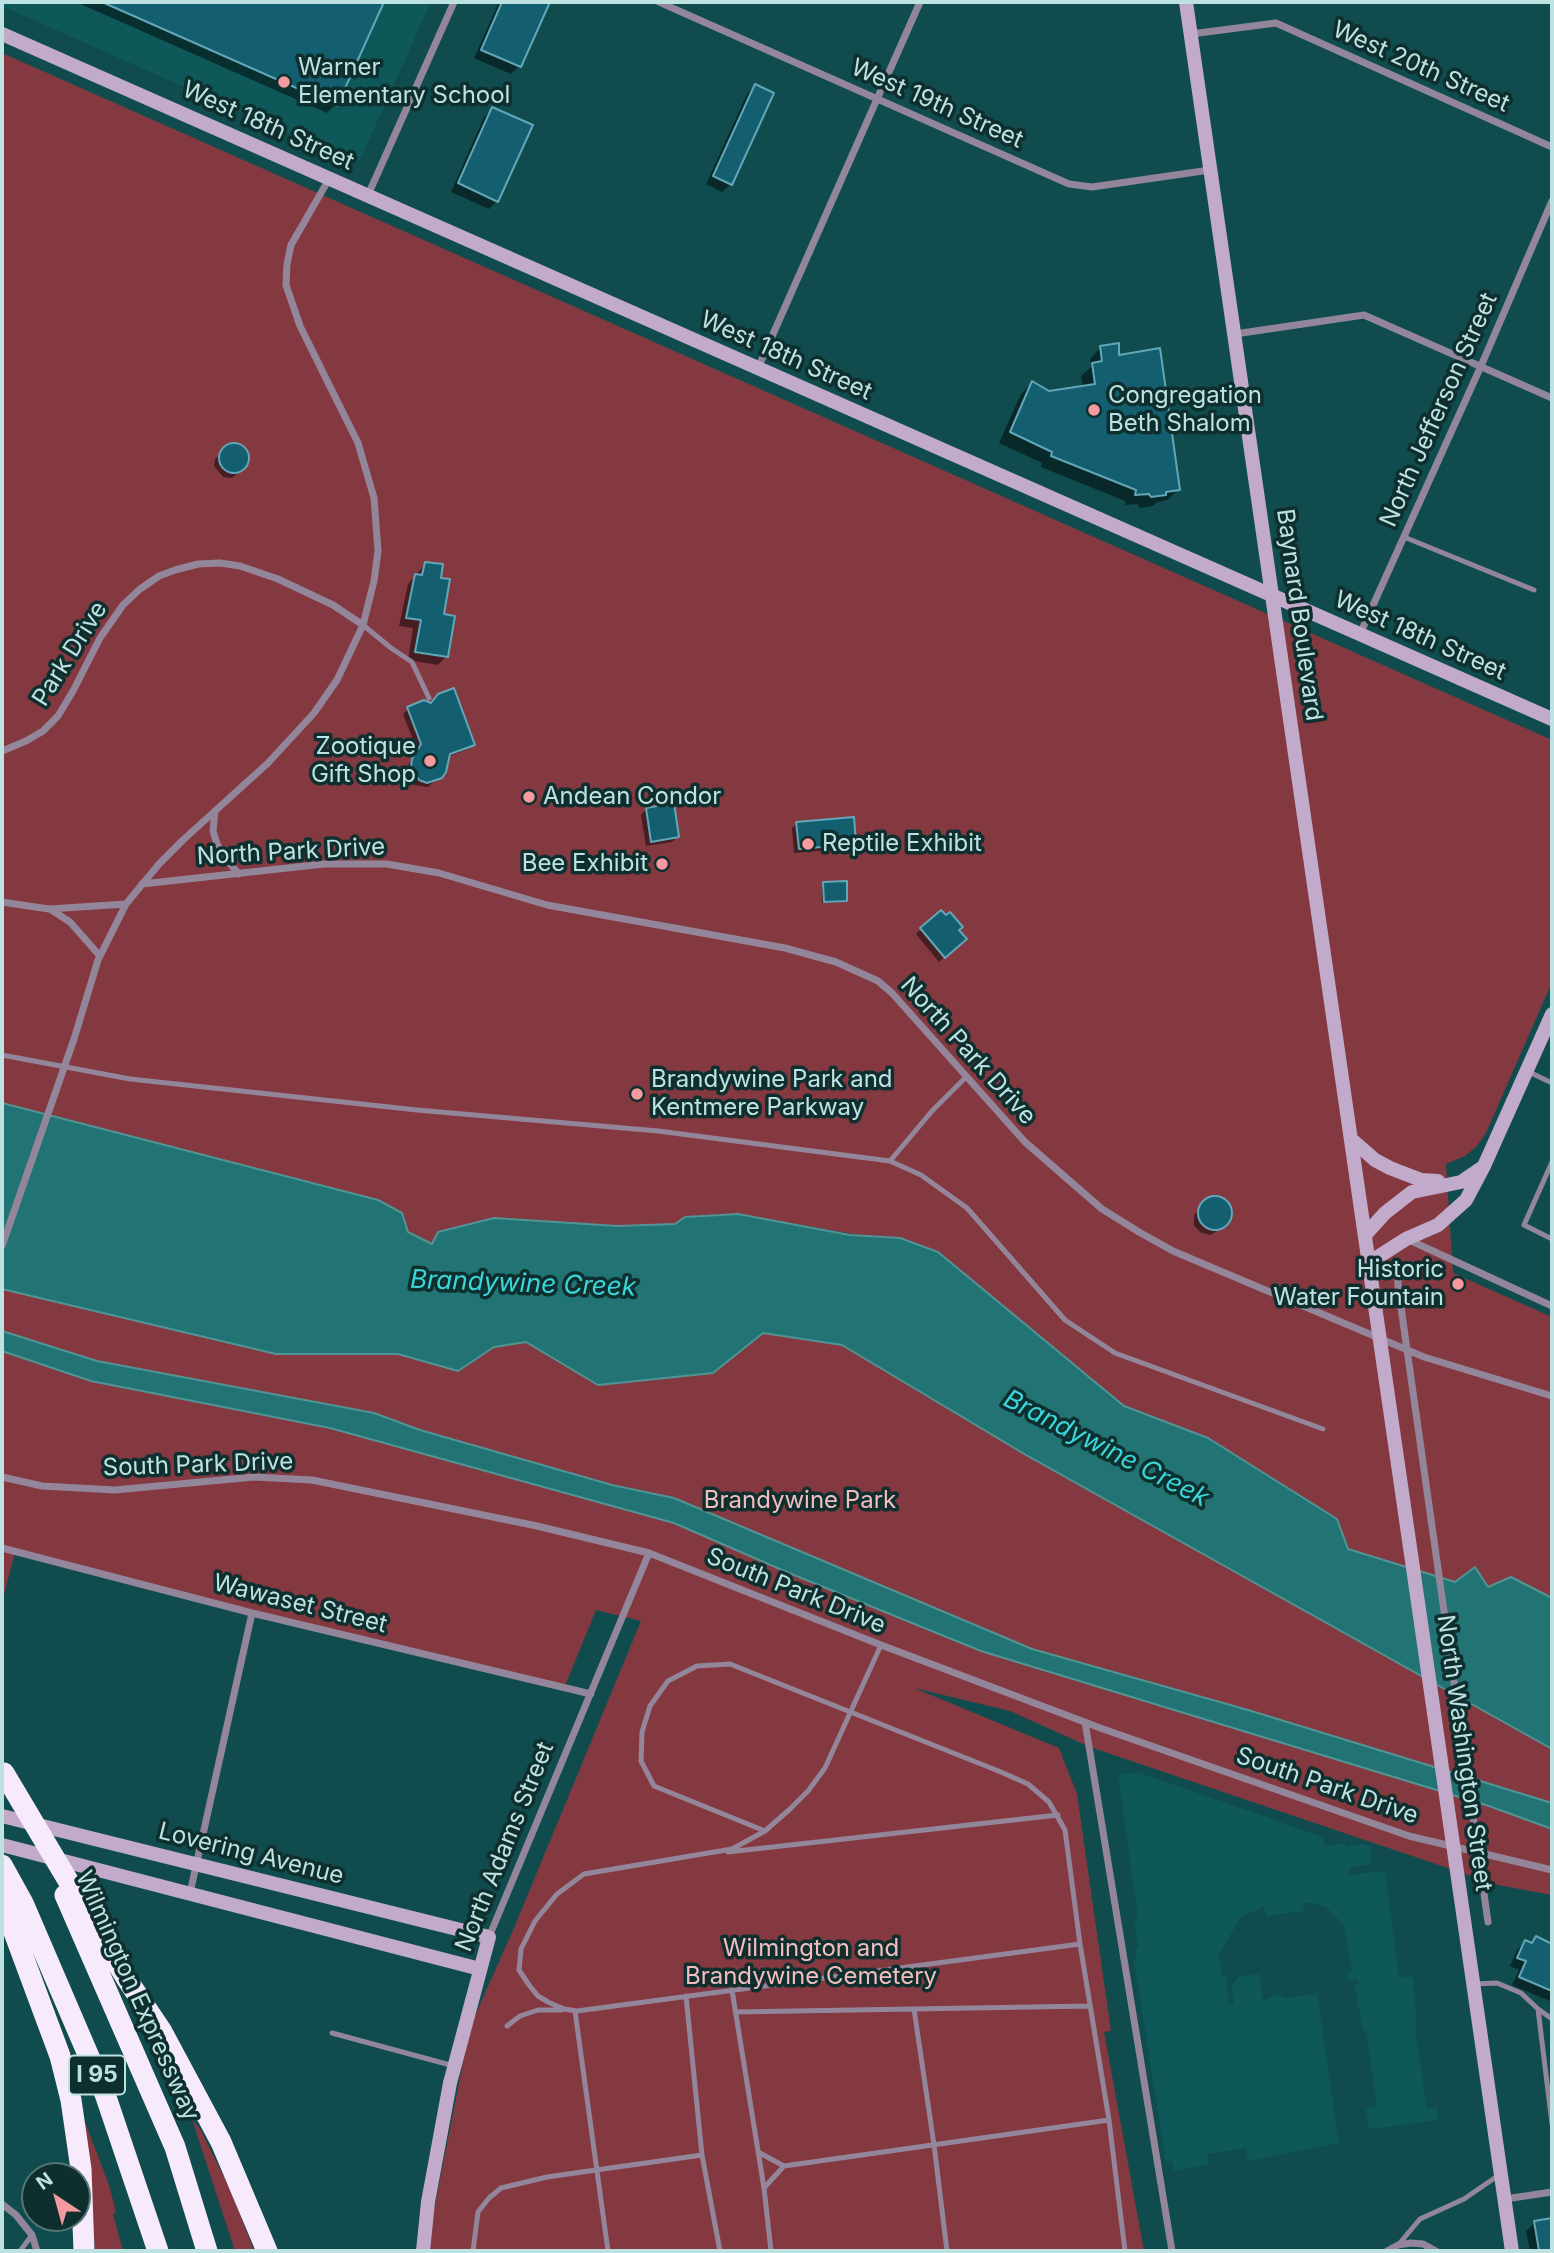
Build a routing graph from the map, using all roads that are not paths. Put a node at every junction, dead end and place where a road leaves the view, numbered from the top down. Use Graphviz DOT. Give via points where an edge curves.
graph roads {
  1 [pos="454,2"];
  2 [pos="659,2"];
  3 [pos="920,2"];
  4 [pos="1186,2"];
  5 [pos="2,33"];
  6 [pos="1191,34"];
  7 [pos="877,98"];
  8 [pos="1552,147"];
  9 [pos="1210,170"];
  10 [pos="329,178"];
  11 [pos="368,196"];
  12 [pos="1552,201"];
  13 [pos="1234,334"];
  14 [pos="1481,366"];
  15 [pos="758,369"];
  16 [pos="1552,398"];
  17 [pos="1404,537"];
  18 [pos="1534,590"];
  19 [pos="1274,596"];
  20 [pos="363,625"];
  21 [pos="1360,634"];
  22 [pos="429,698"];
  23 [pos="1552,719"];
  24 [pos="2,751"];
  25 [pos="215,811"];
  26 [pos="239,874"];
  27 [pos="142,884"];
  28 [pos="2,902"];
  29 [pos="127,904"];
  30 [pos="49,909"];
  31 [pos="100,956"];
  32 [pos="1552,1014"];
  33 [pos="2,1055"];
  34 [pos="1527,1071"];
  35 [pos="966,1077"];
  36 [pos="1552,1083"];
  37 [pos="1351,1139"];
  38 [pos="890,1161"];
  39 [pos="1552,1163"];
  40 [pos="1484,1166"];
  41 [pos="1461,1182"];
  42 [pos="1365,1235"];
  43 [pos="1406,1239"];
  44 [pos="1552,1240"];
  45 [pos="2,1246"];
  46 [pos="1370,1262"];
  47 [pos="1408,1264"];
  48 [pos="1552,1306"];
  49 [pos="1552,1396"];
  50 [pos="1323,1429"];
  51 [pos="2,1477"];
  52 [pos="2,1548"];
  53 [pos="649,1553"];
  54 [pos="252,1613"];
  55 [pos="881,1645"];
  56 [pos="591,1694"];
  57 [pos="850,1713"];
  58 [pos="1085,1722"];
  59 [pos="3,1770"];
  60 [pos="1058,1815"];
  61 [pos="2,1816"];
  62 [pos="765,1831"];
  63 [pos="2,1845"];
  64 [pos="704,1855"];
  65 [pos="197,1863"];
  66 [pos="2,1865"];
  67 [pos="1552,1870"];
  68 [pos="190,1894"];
  69 [pos="2,1900"];
  70 [pos="84,1916"];
  71 [pos="1488,1922"];
  72 [pos="489,1937"];
  73 [pos="1080,1944"];
  74 [pos="480,1969"];
  75 [pos="1474,1984"];
  76 [pos="732,1990"];
  77 [pos="686,1996"];
  78 [pos="1090,2006"];
  79 [pos="914,2008"];
  80 [pos="1538,2009"];
  81 [pos="577,2011"];
  82 [pos="735,2012"];
  83 [pos="1552,2019"];
  84 [pos="506,2026"];
  85 [pos="332,2033"];
  86 [pos="454,2066"];
  87 [pos="1109,2120"];
  88 [pos="1552,2124"];
  89 [pos="934,2145"];
  90 [pos="758,2152"];
  91 [pos="702,2155"];
  92 [pos="784,2166"];
  93 [pos="598,2171"];
  94 [pos="1501,2173"];
  95 [pos="764,2188"];
  96 [pos="1552,2192"];
  97 [pos="1505,2199"];
  98 [pos="2,2204"];
  99 [pos="32,2235"];
  100 [pos="1398,2245"];
  101 [pos="20,2251"];
  102 [pos="37,2251"];
  103 [pos="84,2251"];
  104 [pos="158,2251"];
  105 [pos="207,2251"];
  106 [pos="267,2251"];
  107 [pos="423,2251"];
  108 [pos="473,2251"];
  109 [pos="608,2251"];
  110 [pos="720,2251"];
  111 [pos="771,2251"];
  112 [pos="947,2251"];
  113 [pos="1125,2251"];
  114 [pos="1172,2251"];
  115 [pos="1387,2251"];
  116 [pos="1436,2251"];
  117 [pos="1512,2251"];
  1 -- 11 [label="street"];
  2 -- 7 [label="street, West 19th Street"];
  3 -- 7 [label="street"];
  4 -- 6 [label="street, Baynard Boulevard"];
  5 -- 10 [label="street, West 18th Street"];
  6 -- 8 [label="street, West 20th Street" via="1276,23"];
  6 -- 9 [label="street, Baynard Boulevard"];
  7 -- 9 [label="street, West 19th Street" via="1079,186"];
  7 -- 15 [label="street"];
  9 -- 13 [label="street, Baynard Boulevard"];
  10 -- 11 [label="street, West 18th Street"];
  10 -- 20 [label="street" via="291,245 286,285 300,326 358,443 374,498 378,551"];
  11 -- 15 [label="street, West 18th Street"];
  12 -- 14 [label="street, North Jefferson Street"];
  13 -- 14 [label="street" via="1364,315"];
  13 -- 19 [label="street, Baynard Boulevard"];
  14 -- 16 [label="street"];
  14 -- 17 [label="street, North Jefferson Street"];
  15 -- 19 [label="street, West 18th Street"];
  17 -- 18 [label="lane"];
  17 -- 21 [label="street, North Jefferson Street"];
  19 -- 21 [label="street, West 18th Street"];
  19 -- 37 [label="street, Baynard Boulevard"];
  20 -- 22 [label="lane" via="412,662"];
  20 -- 24 [label="street, Park Drive" via="333,605 240,566 198,564 175,570 122,605 58,716 34,736"];
  20 -- 25 [label="street" via="337,680 314,713"];
  21 -- 23 [label="street, West 18th Street"];
  25 -- 26 [label="street" via="217,844"];
  25 -- 27 [label="street"];
  26 -- 27 [label="street, North Park Drive"];
  26 -- 35 [label="street, North Park Drive" via="360,863 414,867 547,905 814,954 878,981 913,1013"];
  27 -- 29 [label="street"];
  28 -- 30 [label="street"];
  29 -- 30 [label="street"];
  29 -- 31 [label="street"];
  30 -- 31 [label="street" via="70,922"];
  31 -- 45 [label="street"];
  32 -- 34 [label="street"];
  33 -- 38 [label="lane" via="143,1080 658,1131"];
  34 -- 36 [label="lane"];
  34 -- 40 [label="street"];
  35 -- 38 [label="lane"];
  35 -- 49 [label="street, North Park Drive" via="1026,1142 1102,1209 1173,1251 1424,1357"];
  37 -- 41 [label="street" via="1375,1160 1406,1175"];
  37 -- 42 [label="street, Baynard Boulevard"];
  38 -- 50 [label="lane" via="921,1175 967,1208 1065,1321 1115,1353"];
  39 -- 44 [label="lane" via="1524,1225"];
  40 -- 41 [label="street"];
  40 -- 43 [label="street" via="1466,1200 1451,1215"];
  41 -- 42 [label="street" via="1412,1192"];
  42 -- 46 [label="street, North Washington Street"];
  43 -- 46 [label="street"];
  43 -- 48 [label="street"];
  46 -- 75 [label="street, North Washington Street"];
  47 -- 71 [label="street" via="1398,1277"];
  51 -- 53 [label="street, South Park Drive" via="42,1486 115,1490 254,1477 312,1480"];
  52 -- 54 [label="street, Wawaset Street"];
  53 -- 55 [label="street, South Park Drive"];
  53 -- 56 [label="street, North Adams Street"];
  54 -- 56 [label="street, Wawaset Street"];
  54 -- 65 [label="street"];
  55 -- 57 [label="lane"];
  55 -- 58 [label="street, South Park Drive"];
  56 -- 72 [label="street, North Adams Street"];
  57 -- 60 [label="lane" via="1028,1784"];
  57 -- 62 [label="lane" via="825,1768 808,1791"];
  57 -- 62 [label="lane" via="730,1664 696,1666 668,1681 650,1706 642,1732 642,1761 654,1786"];
  58 -- 67 [label="street, South Park Drive" via="1409,1836"];
  58 -- 114 [label="street"];
  59 -- 70 [label="highway"];
  60 -- 64 [label="lane"];
  60 -- 73 [label="lane" via="1065,1830"];
  61 -- 65 [label="street, Lovering Avenue"];
  62 -- 64 [label="lane" via="732,1849"];
  63 -- 68 [label="street"];
  64 -- 81 [label="lane" via="584,1874 557,1894 535,1920 520,1949 520,1970 538,1996"];
  65 -- 68 [label="street"];
  65 -- 72 [label="street, Lovering Avenue"];
  66 -- 104 [label="highway, I 95" via="23,1903 105,2094"];
  68 -- 74 [label="street"];
  69 -- 103 [label="highway" via="60,2056 71,2100 81,2169"];
  70 -- 105 [label="highway, Wilmington Expressway / I 95" via="175,2147"];
  70 -- 106 [label="highway" via="161,2030 221,2142"];
  72 -- 74 [label="street, North Adams Street"];
  73 -- 76 [label="lane"];
  73 -- 78 [label="lane"];
  74 -- 86 [label="street, North Adams Street"];
  75 -- 80 [label="lane" via="1497,1983 1521,1993"];
  75 -- 94 [label="street, North Washington Street"];
  76 -- 77 [label="lane"];
  76 -- 82 [label="lane"];
  77 -- 81 [label="lane"];
  77 -- 91 [label="lane"];
  78 -- 79 [label="lane"];
  78 -- 87 [label="lane"];
  79 -- 82 [label="lane"];
  79 -- 89 [label="lane"];
  80 -- 83 [label="lane"];
  80 -- 88 [label="lane"];
  81 -- 84 [label="lane" via="538,2010"];
  81 -- 93 [label="lane"];
  82 -- 90 [label="lane"];
  85 -- 86 [label="lane"];
  86 -- 107 [label="street, North Adams Street"];
  87 -- 89 [label="lane"];
  87 -- 113 [label="lane"];
  89 -- 92 [label="lane"];
  89 -- 112 [label="lane"];
  90 -- 92 [label="lane"];
  90 -- 95 [label="lane"];
  91 -- 93 [label="lane"];
  91 -- 110 [label="lane"];
  92 -- 95 [label="lane"];
  93 -- 108 [label="lane" via="501,2188 478,2212"];
  93 -- 109 [label="lane"];
  94 -- 97 [label="street, North Washington Street"];
  94 -- 100 [label="lane" via="1464,2199 1420,2219"];
  95 -- 111 [label="lane"];
  96 -- 97 [label="street"];
  97 -- 117 [label="street, North Washington Street"];
  98 -- 99 [label="street"];
  99 -- 101 [label="lane"];
  99 -- 102 [label="street"];
  100 -- 115 [label="street"];
  100 -- 116 [label="street" via="1423,2244"];
}
